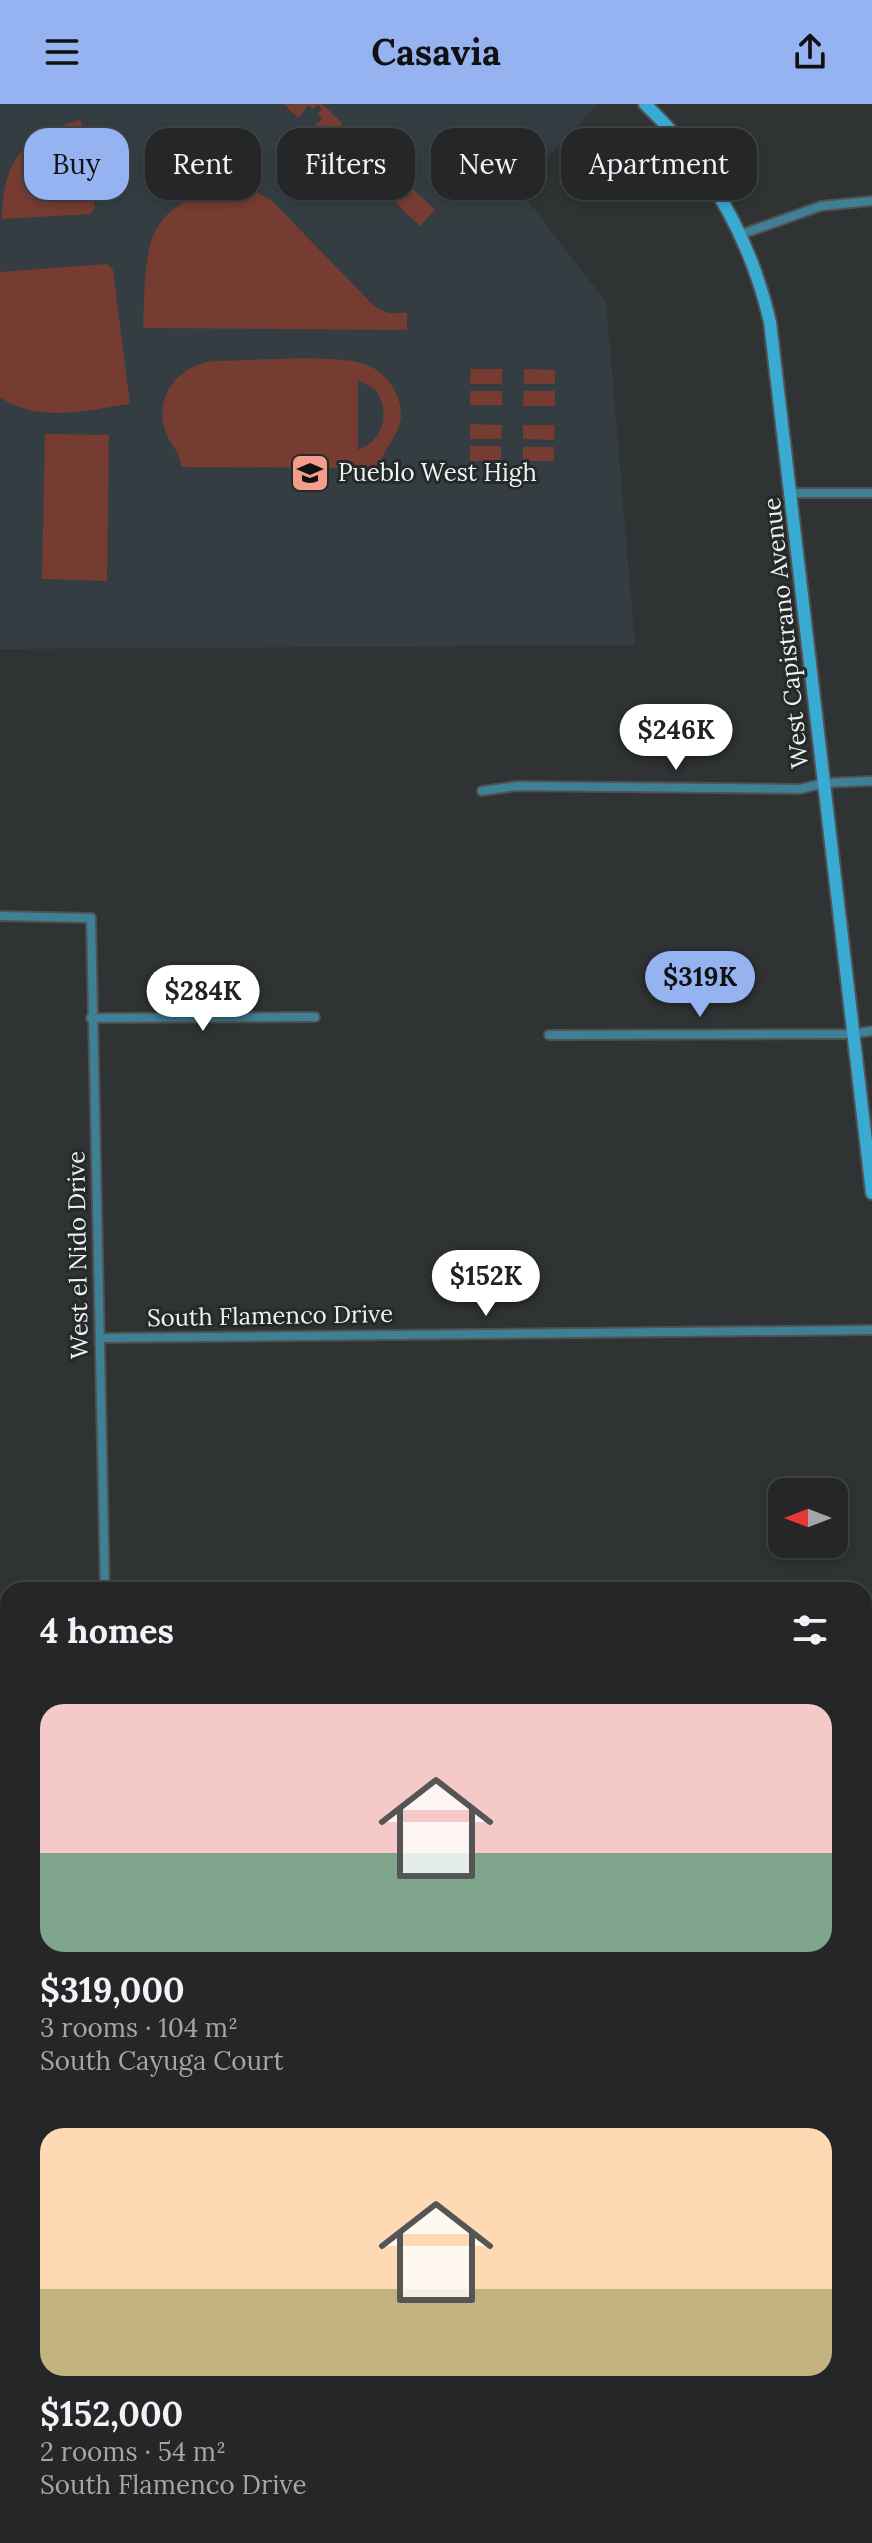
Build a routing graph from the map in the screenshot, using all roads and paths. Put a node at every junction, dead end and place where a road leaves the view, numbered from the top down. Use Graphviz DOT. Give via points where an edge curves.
graph roads {
  1 [pos="645,104"];
  2 [pos="872,201"];
  3 [pos="742,234"];
  4 [pos="792,493"];
  5 [pos="872,493"];
  6 [pos="872,781"];
  7 [pos="825,783"];
  8 [pos="482,791"];
  9 [pos="0,916"];
  10 [pos="315,1017"];
  11 [pos="91,1018"];
  12 [pos="872,1031"];
  13 [pos="852,1034"];
  14 [pos="549,1035"];
  15 [pos="872,1193"];
  16 [pos="872,1330"];
  17 [pos="100,1338"];
  18 [pos="105,1582"];
  1 -- 3 [label="street, West Capistrano Avenue" via="684,142"];
  2 -- 3 [label="street" via="821,206"];
  3 -- 4 [label="street, West Capistrano Avenue" via="770,322"];
  4 -- 5 [label="street"];
  4 -- 7 [label="street, West Capistrano Avenue"];
  6 -- 7 [label="street"];
  7 -- 8 [label="street" via="800,789 517,786"];
  7 -- 13 [label="street, West Capistrano Avenue"];
  9 -- 11 [label="street, West el Nido Drive" via="91,918"];
  10 -- 11 [label="street"];
  11 -- 17 [label="street, West el Nido Drive"];
  12 -- 13 [label="street"];
  13 -- 14 [label="street"];
  13 -- 15 [label="street, West Capistrano Avenue"];
  16 -- 17 [label="street, South Flamenco Drive"];
  17 -- 18 [label="street, West el Nido Drive"];
}
